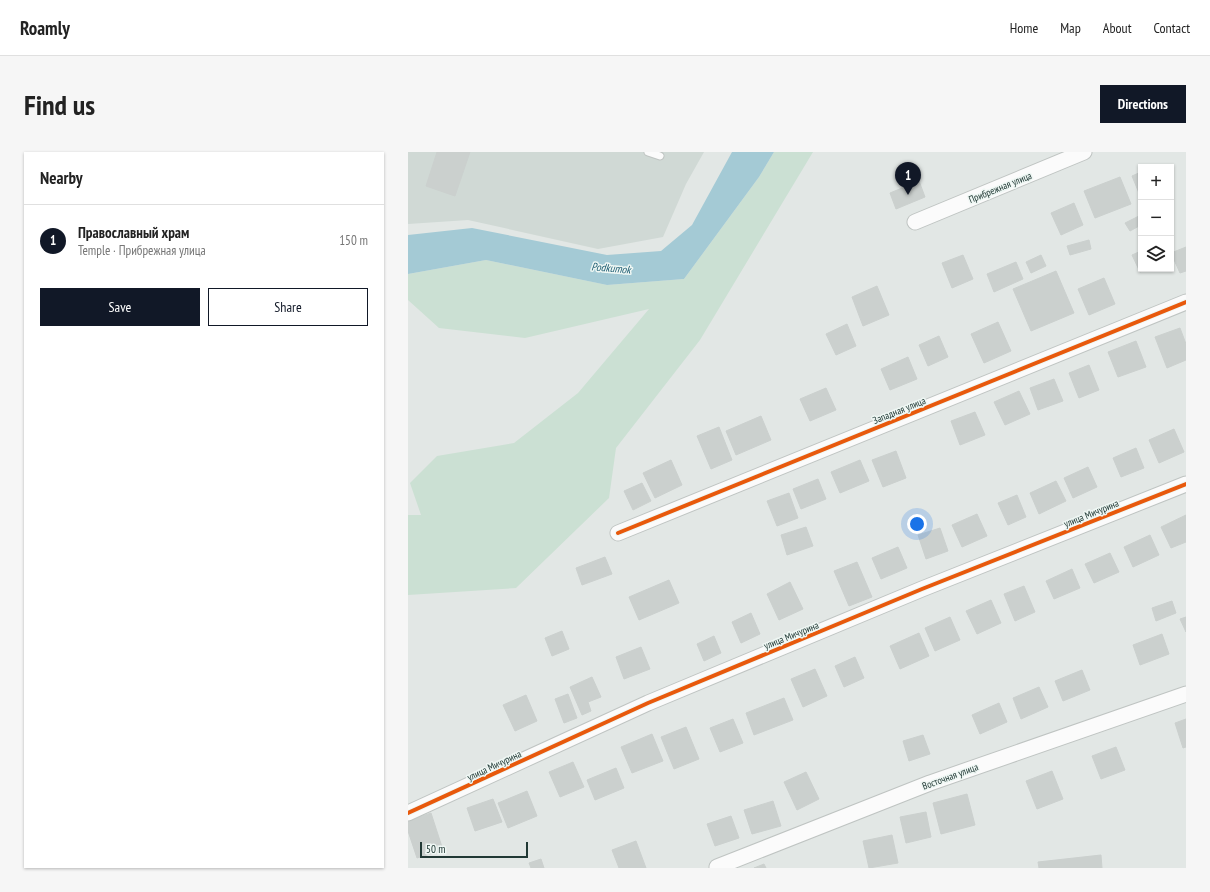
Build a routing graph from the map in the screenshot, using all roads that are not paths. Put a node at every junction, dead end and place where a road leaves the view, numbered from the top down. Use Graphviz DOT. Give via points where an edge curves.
graph roads {
  1 [pos="648,152"];
  2 [pos="1084,152"];
  3 [pos="660,156"];
  4 [pos="915,222"];
  5 [pos="1186,302"];
  6 [pos="1186,484"];
  7 [pos="618,533"];
  8 [pos="1186,694"];
  9 [pos="408,813"];
  10 [pos="717,867"];
  1 -- 3 [label="lane"];
  2 -- 4 [label="street, Прибрежная улица"];
  5 -- 7 [label="street, Западная улица"];
  6 -- 9 [label="street, улица Мичурина" via="922,589 648,703"];
  8 -- 10 [label="street, Восточная улица" via="930,783"];
}
